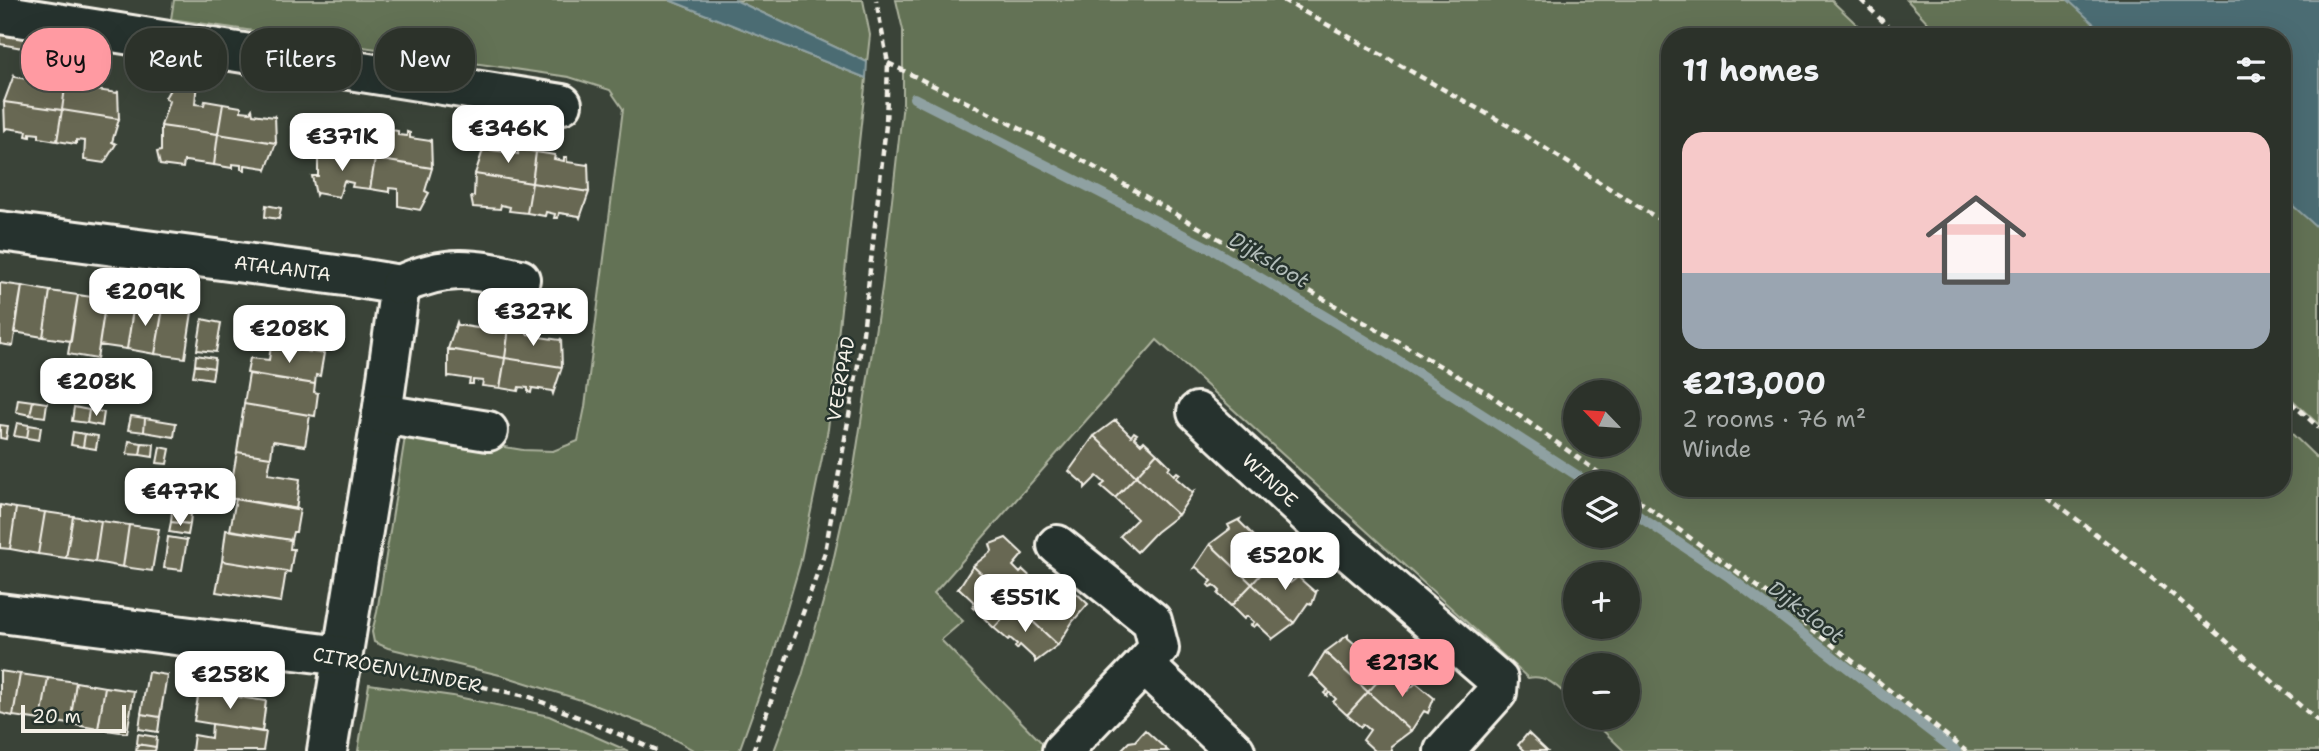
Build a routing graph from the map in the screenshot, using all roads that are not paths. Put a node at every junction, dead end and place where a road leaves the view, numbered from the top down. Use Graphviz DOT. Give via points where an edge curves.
graph roads {
  1 [pos="0,14"];
  2 [pos="562,104"];
  3 [pos="0,231"];
  4 [pos="520,279"];
  5 [pos="400,285"];
  6 [pos="1198,412"];
  7 [pos="382,414"];
  8 [pos="488,431"];
  9 [pos="1057,545"];
  10 [pos="0,613"];
  11 [pos="342,656"];
  12 [pos="1144,665"];
  13 [pos="327,751"];
  14 [pos="1062,751"];
  15 [pos="1236,751"];
  16 [pos="1444,751"];
  1 -- 2 [label="street"];
  3 -- 5 [label="street, ATALANTA"];
  4 -- 5 [label="street, ATALANTA" via="472,268 424,274"];
  5 -- 7 [label="street"];
  6 -- 16 [label="street, WINDE" via="1324,530 1498,680 1497,692"];
  7 -- 8 [label="street"];
  7 -- 11 [label="street"];
  9 -- 12 [label="street" via="1152,621 1159,648"];
  10 -- 11 [label="street, CITROENVLINDER"];
  11 -- 13 [label="street"];
  12 -- 14 [label="street"];
  12 -- 15 [label="street"];
}
